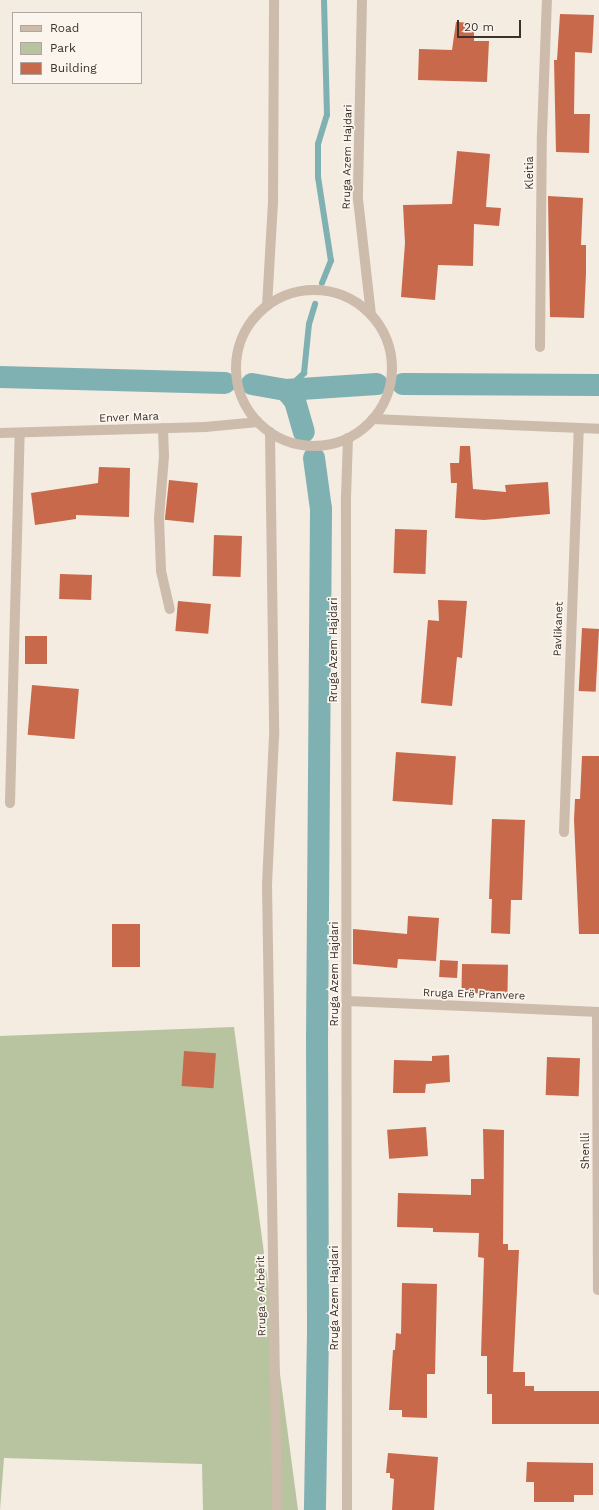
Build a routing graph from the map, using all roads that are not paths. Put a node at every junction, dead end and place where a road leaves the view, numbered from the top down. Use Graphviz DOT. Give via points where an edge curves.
graph roads {
  1 [pos="274,0"];
  2 [pos="362,0"];
  3 [pos="547,0"];
  4 [pos="267,306"];
  5 [pos="371,314"];
  6 [pos="540,347"];
  7 [pos="374,419"];
  8 [pos="258,422"];
  9 [pos="163,428"];
  10 [pos="579,428"];
  11 [pos="599,429"];
  12 [pos="270,432"];
  13 [pos="0,433"];
  14 [pos="20,433"];
  15 [pos="348,438"];
  16 [pos="170,609"];
  17 [pos="10,803"];
  18 [pos="564,832"];
  19 [pos="347,1001"];
  20 [pos="598,1012"];
  21 [pos="598,1290"];
  22 [pos="277,1510"];
  23 [pos="347,1510"];
  1 -- 4 [label="street" via="273,203"];
  2 -- 5 [label="street, Rruga Azem Hajdari" via="358,199"];
  3 -- 6 [label="street, Kleitia" via="542,134"];
  4 -- 5 [label="street, Rruga Azem Hajdari" via="297,292 329,291 349,298"];
  4 -- 8 [label="street, Rruga Azem Hajdari" via="246,331 237,362 241,394"];
  5 -- 7 [label="street, Rruga Azem Hajdari" via="388,342 392,363 389,390"];
  7 -- 10 [label="street"];
  7 -- 15 [label="street, Rruga Azem Hajdari"];
  8 -- 9 [label="street, Enver Mara"];
  8 -- 12 [label="street, Rruga Azem Hajdari"];
  9 -- 14 [label="street, Enver Mara"];
  9 -- 16 [label="street" via="164,456 158,518 161,571"];
  10 -- 11 [label="street"];
  10 -- 18 [label="street, Pavlikanet"];
  12 -- 15 [label="street, Rruga Azem Hajdari" via="290,442 316,446"];
  12 -- 22 [label="street, Rruga e Arbërit" via="274,736 267,885"];
  13 -- 14 [label="street, Enver Mara"];
  14 -- 17 [label="street"];
  15 -- 19 [label="street, Rruga Azem Hajdari"];
  19 -- 20 [label="street, Rruga Erë Pranvere"];
  19 -- 23 [label="street, Rruga Azem Hajdari"];
  20 -- 21 [label="street, Shenlli"];
}
